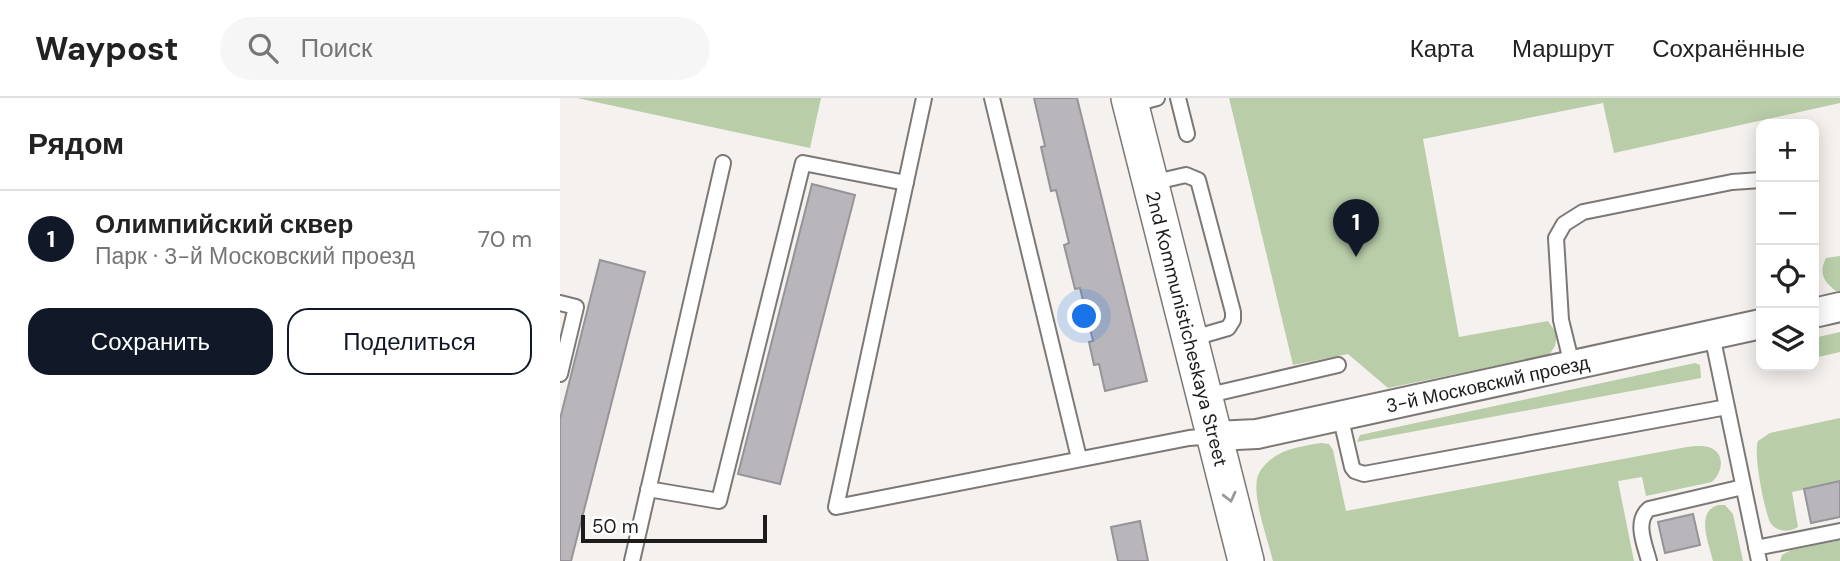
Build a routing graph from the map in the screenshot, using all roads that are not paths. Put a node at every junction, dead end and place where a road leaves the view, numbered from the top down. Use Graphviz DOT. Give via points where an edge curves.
graph roads {
  1 [pos="924,98"];
  2 [pos="992,98"];
  3 [pos="1178,98"];
  4 [pos="1139,100"];
  5 [pos="1187,134"];
  6 [pos="723,163"];
  7 [pos="1756,180"];
  8 [pos="906,183"];
  9 [pos="1151,183"];
  10 [pos="560,303"];
  11 [pos="1840,307"];
  12 [pos="1819,312"];
  13 [pos="1756,325"];
  14 [pos="1712,335"];
  15 [pos="1190,338"];
  16 [pos="1338,365"];
  17 [pos="1572,365"];
  18 [pos="560,374"];
  19 [pos="1204,396"];
  20 [pos="1727,407"];
  21 [pos="1340,415"];
  22 [pos="1215,436"];
  23 [pos="1079,458"];
  24 [pos="1743,487"];
  25 [pos="648,489"];
  26 [pos="1840,531"];
  27 [pos="1758,554"];
  28 [pos="632,561"];
  29 [pos="1246,561"];
  30 [pos="1649,561"];
  1 -- 8 [label="lane"];
  2 -- 23 [label="lane"];
  3 -- 5 [label="lane"];
  4 -- 9 [label="street, 2nd Kommunisticheskaya Street"];
  6 -- 25 [label="lane"];
  7 -- 17 [label="lane" via="1732,181 1583,212 1563,225 1556,238 1561,320"];
  8 -- 23 [label="lane" via="836,508"];
  8 -- 25 [label="lane" via="803,163 719,501"];
  9 -- 15 [label="street, 2nd Kommunisticheskaya Street"];
  9 -- 15 [label="lane" via="1185,175 1198,180 1230,299 1234,316 1228,328"];
  10 -- 18 [label="lane" via="576,307"];
  11 -- 12 [label="street"];
  13 -- 14 [label="street, 3-й Московский проезд"];
  14 -- 17 [label="street, 3-й Московский проезд"];
  14 -- 20 [label="lane"];
  15 -- 19 [label="street, 2nd Kommunisticheskaya Street"];
  16 -- 19 [label="lane"];
  17 -- 21 [label="street, 3-й Московский проезд"];
  19 -- 22 [label="street, 2nd Kommunisticheskaya Street"];
  20 -- 21 [label="lane" via="1364,474 1352,467"];
  20 -- 24 [label="lane"];
  21 -- 22 [label="street, 3-й Московский проезд" via="1257,434"];
  22 -- 23 [label="lane"];
  22 -- 29 [label="street, 2nd Kommunisticheskaya Street, one-way"];
  24 -- 27 [label="lane"];
  24 -- 30 [label="lane" via="1649,509 1641,522"];
  25 -- 28 [label="lane"];
  26 -- 27 [label="lane"];
}
